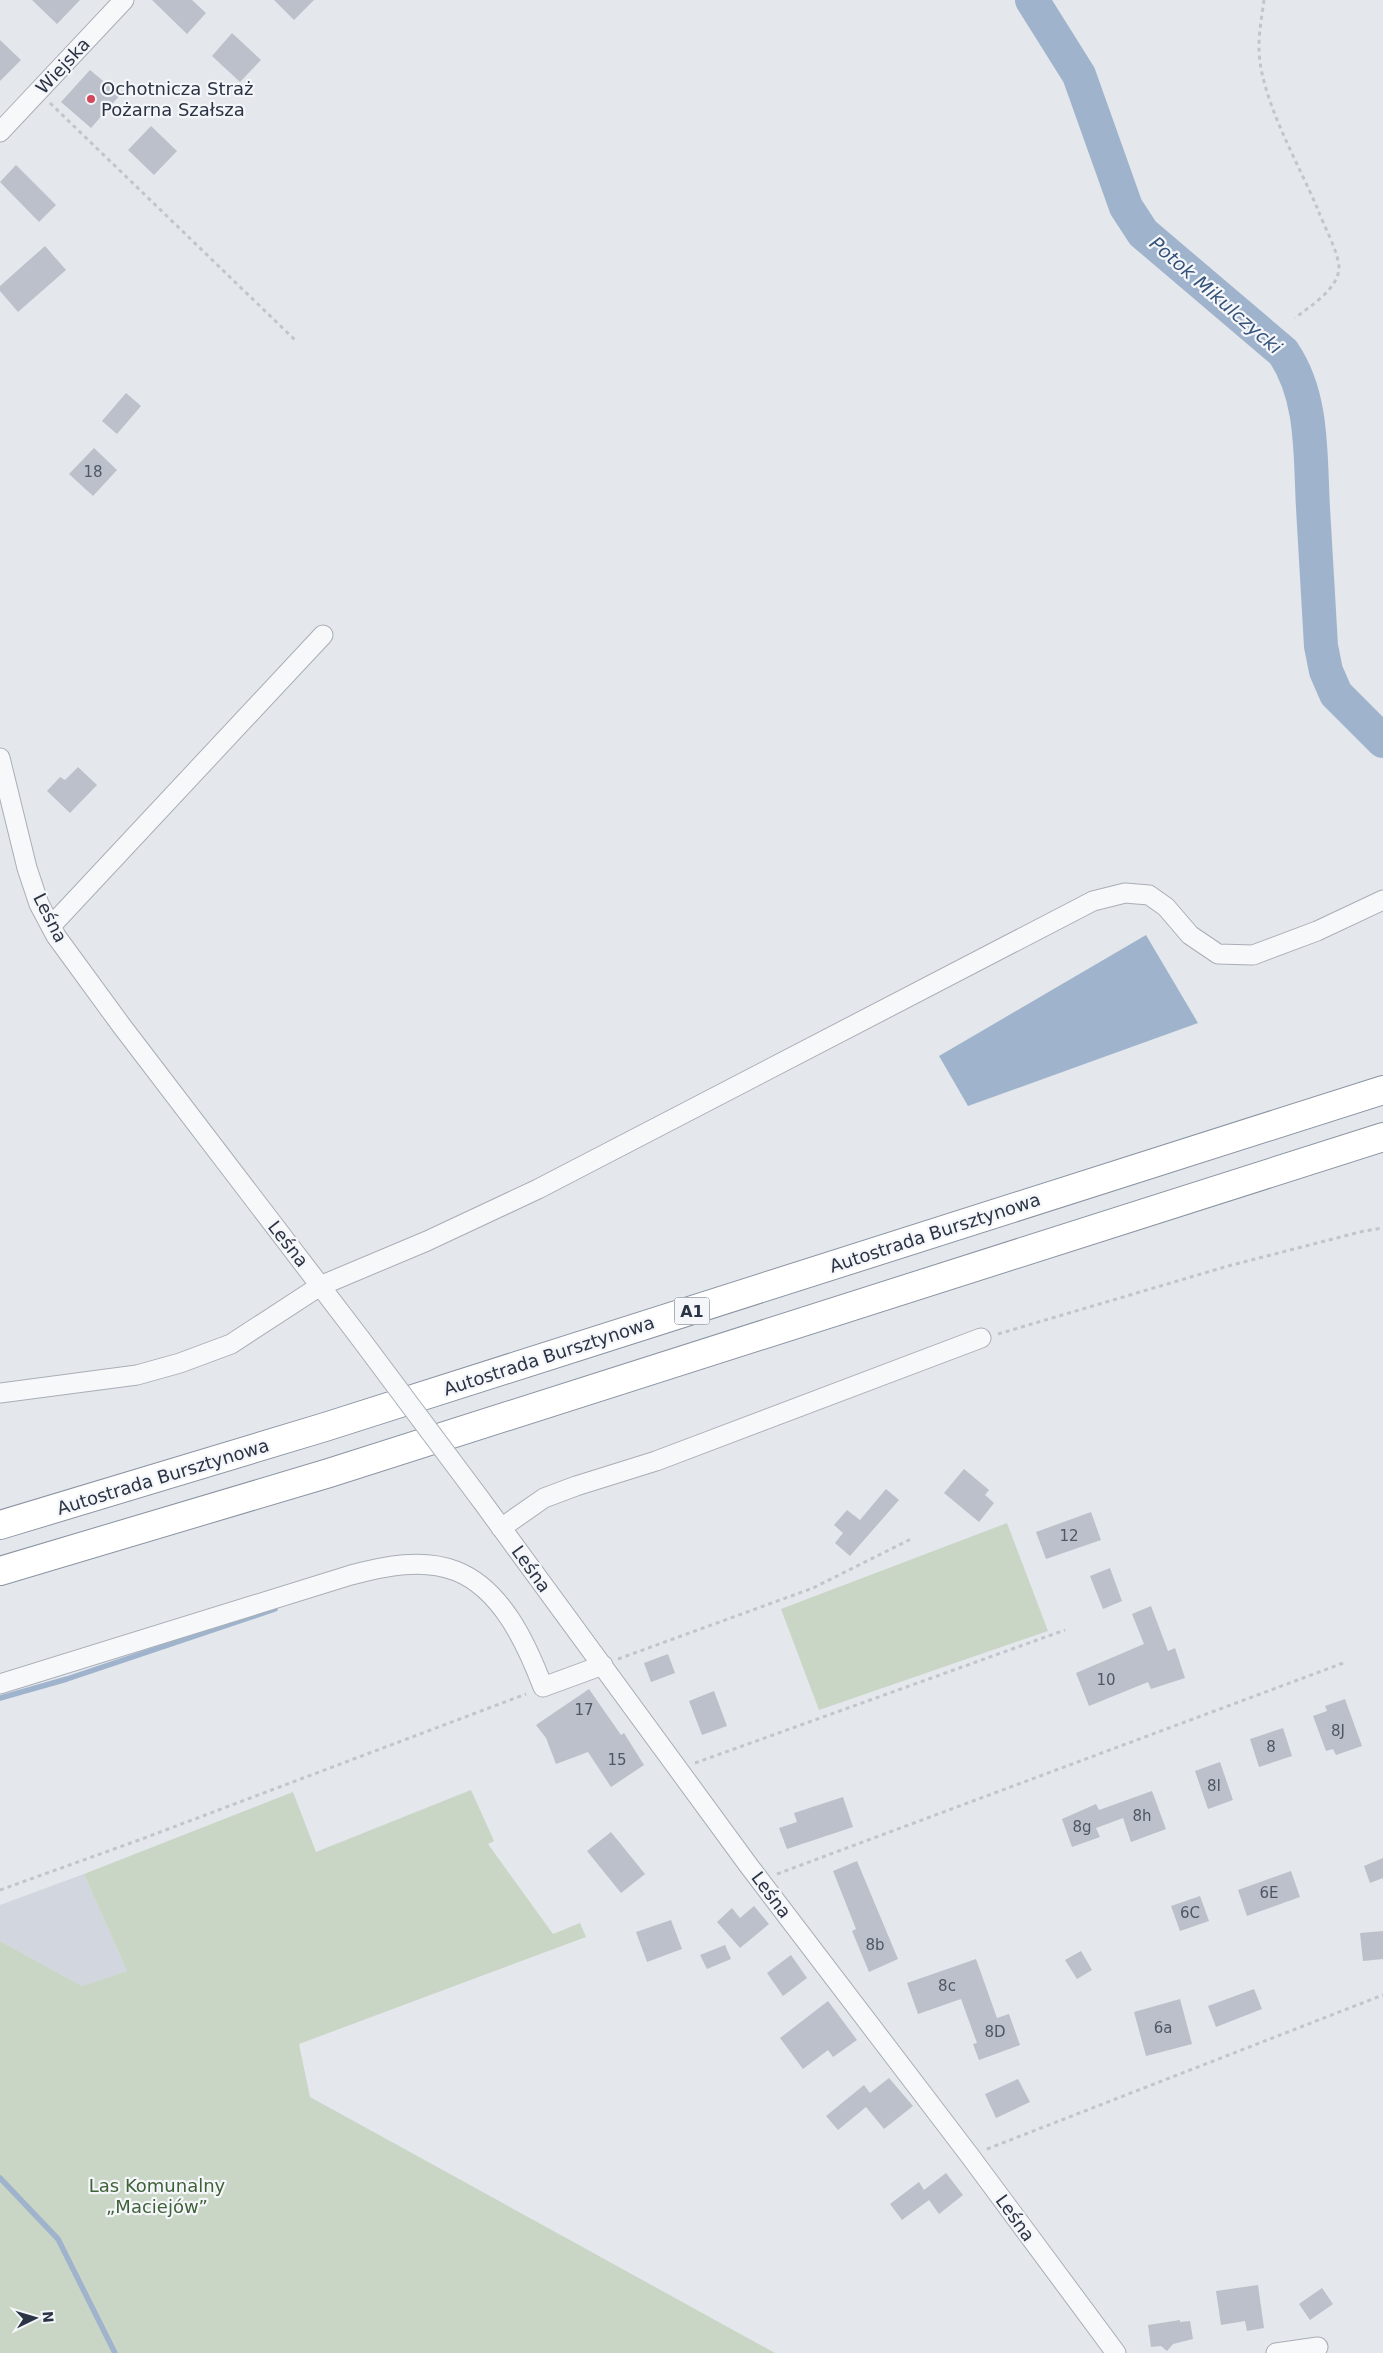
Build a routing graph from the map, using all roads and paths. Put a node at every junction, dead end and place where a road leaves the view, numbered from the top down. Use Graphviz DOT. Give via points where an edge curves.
graph roads {
  1 [pos="124,0"];
  2 [pos="1264,0"];
  3 [pos="39,93"];
  4 [pos="0,132"];
  5 [pos="1295,318"];
  6 [pos="295,340"];
  7 [pos="323,635"];
  8 [pos="0,758"];
  9 [pos="1383,900"];
  10 [pos="51,926"];
  11 [pos="1383,1090"];
  12 [pos="1383,1137"];
  13 [pos="1383,1228"];
  14 [pos="320,1286"];
  15 [pos="981,1338"];
  16 [pos="0,1393"];
  17 [pos="0,1525"];
  18 [pos="501,1528"];
  19 [pos="911,1539"];
  20 [pos="0,1571"];
  21 [pos="1065,1630"];
  22 [pos="1346,1662"];
  23 [pos="602,1665"];
  24 [pos="0,1684"];
  25 [pos="543,1687"];
  26 [pos="678,1770"];
  27 [pos="760,1880"];
  28 [pos="0,1890"];
  29 [pos="1383,1996"];
  30 [pos="970,2156"];
  31 [pos="1318,2347"];
  32 [pos="1116,2353"];
  33 [pos="1276,2353"];
  1 -- 3 [label="street, Wiejska"];
  2 -- 5 [label="path" via="1258,47 1263,78 1339,268 1335,280 1323,295"];
  3 -- 4 [label="street, Wiejska"];
  3 -- 6 [label="path"];
  7 -- 10 [label="street"];
  8 -- 10 [label="street, Leśna" via="27,868 39,904"];
  9 -- 14 [label="street" via="1317,931 1253,955 1218,954 1190,934 1166,907 1149,895 1125,893 1093,901 538,1189"];
  10 -- 14 [label="street, Leśna" via="121,1026"];
  11 -- 17 [label="highway, Autostrada Bursztynowa / A1" via="325,1427"];
  12 -- 20 [label="highway" via="357,1464"];
  13 -- 15 [label="path" via="1228,1266"];
  14 -- 16 [label="street" via="231,1344 180,1363 137,1375"];
  14 -- 18 [label="street, Leśna, bridge"];
  15 -- 18 [label="street" via="656,1461 544,1498"];
  18 -- 23 [label="street, Leśna"];
  19 -- 23 [label="path" via="813,1588"];
  21 -- 26 [label="path"];
  22 -- 27 [label="path"];
  23 -- 25 [label="street"];
  23 -- 26 [label="street, Leśna"];
  24 -- 25 [label="street" via="378,1568 433,1565 457,1571 482,1586 497,1602 517,1629"];
  25 -- 28 [label="path"];
  26 -- 27 [label="street, Leśna"];
  27 -- 30 [label="street, Leśna"];
  29 -- 30 [label="path"];
  30 -- 32 [label="street, Leśna"];
  31 -- 33 [label="street"];
}
